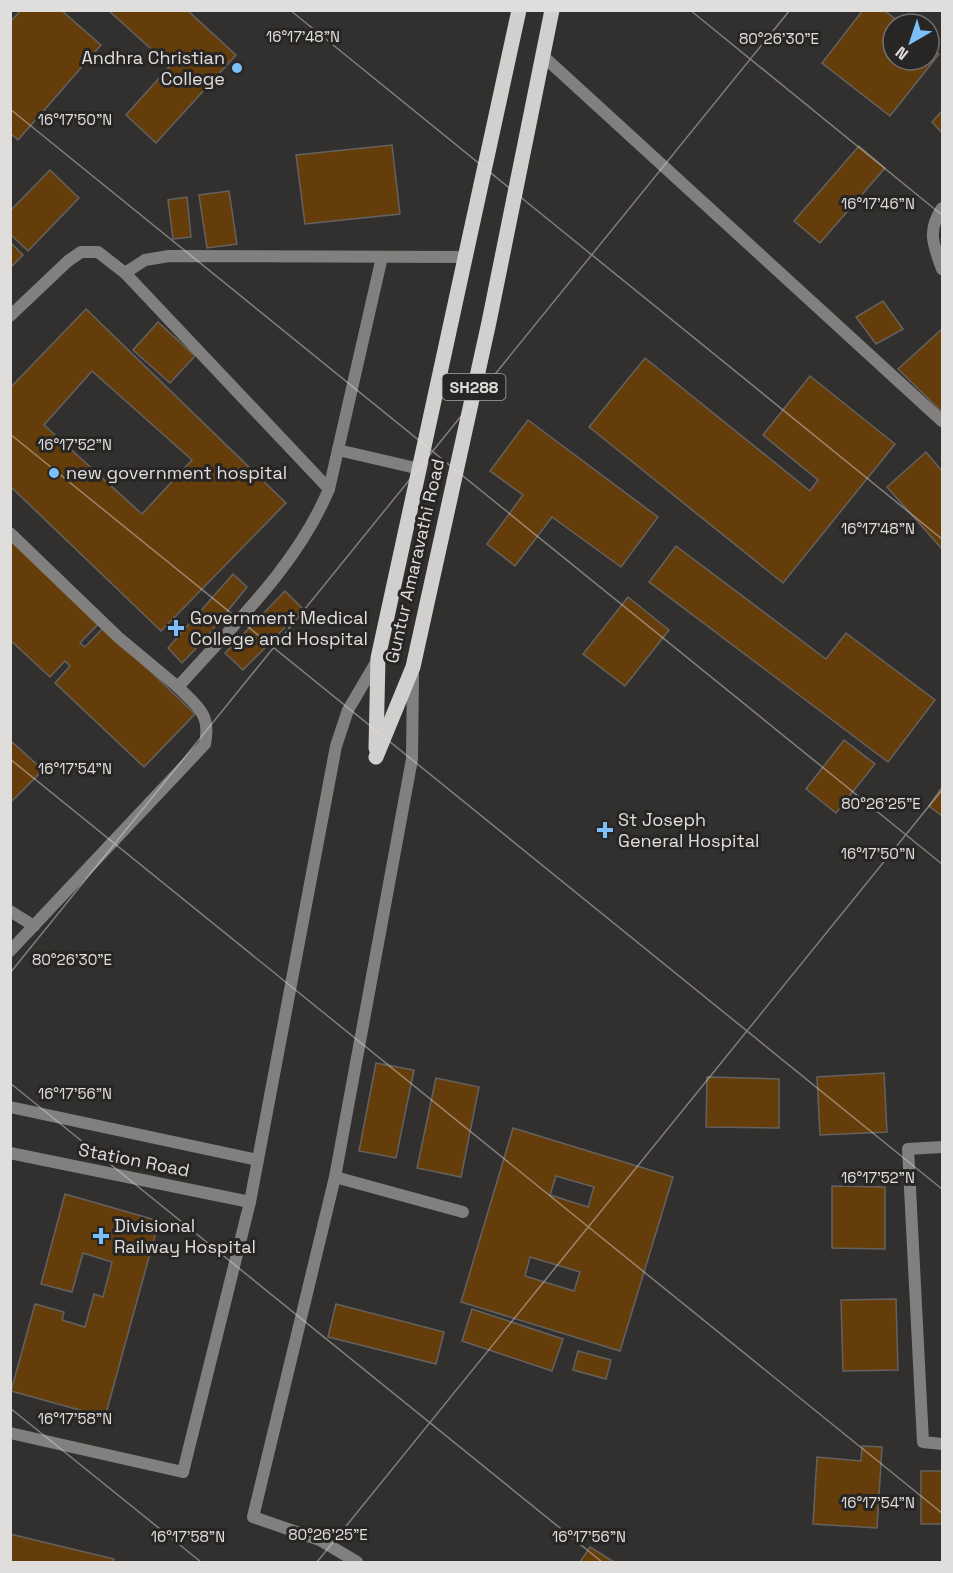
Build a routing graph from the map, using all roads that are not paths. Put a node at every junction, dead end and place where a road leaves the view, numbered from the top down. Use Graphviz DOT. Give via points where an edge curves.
graph roads {
  1 [pos="519,10"];
  2 [pos="552,10"];
  3 [pos="543,56"];
  4 [pos="942,208"];
  5 [pos="382,257"];
  6 [pos="465,257"];
  7 [pos="942,269"];
  8 [pos="125,273"];
  9 [pos="10,316"];
  10 [pos="942,421"];
  11 [pos="338,450"];
  12 [pos="420,469"];
  13 [pos="329,489"];
  14 [pos="10,534"];
  15 [pos="378,658"];
  16 [pos="413,667"];
  17 [pos="178,687"];
  18 [pos="10,910"];
  19 [pos="34,926"];
  20 [pos="10,951"];
  21 [pos="10,1107"];
  22 [pos="942,1147"];
  23 [pos="10,1153"];
  24 [pos="258,1160"];
  25 [pos="335,1176"];
  26 [pos="250,1202"];
  27 [pos="463,1212"];
  28 [pos="10,1433"];
  29 [pos="942,1444"];
  30 [pos="357,1563"];
  1 -- 6 [label="main road, Guntur Amaravathi Road / SH288"];
  2 -- 3 [label="main road, Guntur Amaravathi Road / SH288"];
  3 -- 10 [label="street"];
  3 -- 16 [label="main road, Guntur Amaravathi Road / SH288"];
  4 -- 7 [label="street" via="934,225 932,244"];
  5 -- 6 [label="street"];
  5 -- 8 [label="street" via="169,256 144,260"];
  5 -- 11 [label="street"];
  6 -- 12 [label="main road, Guntur Amaravathi Road / SH288"];
  8 -- 9 [label="street" via="98,252 81,252"];
  8 -- 13 [label="street"];
  11 -- 12 [label="street"];
  11 -- 13 [label="street"];
  12 -- 15 [label="main road, Guntur Amaravathi Road / SH288"];
  13 -- 17 [label="street" via="320,512 276,578"];
  14 -- 17 [label="street" via="118,637"];
  15 -- 16 [label="main road, Guntur Amaravathi Road / SH288" via="376,757"];
  15 -- 24 [label="street" via="348,710 336,746"];
  16 -- 25 [label="street" via="412,759"];
  17 -- 19 [label="street" via="202,710 207,732 205,744"];
  18 -- 19 [label="street"];
  19 -- 20 [label="street"];
  21 -- 24 [label="street"];
  22 -- 29 [label="street" via="908,1149 923,1442"];
  23 -- 26 [label="street, Station Road"];
  24 -- 26 [label="street"];
  25 -- 27 [label="street"];
  25 -- 30 [label="street" via="253,1517 320,1540"];
  26 -- 28 [label="street" via="183,1472"];
}
